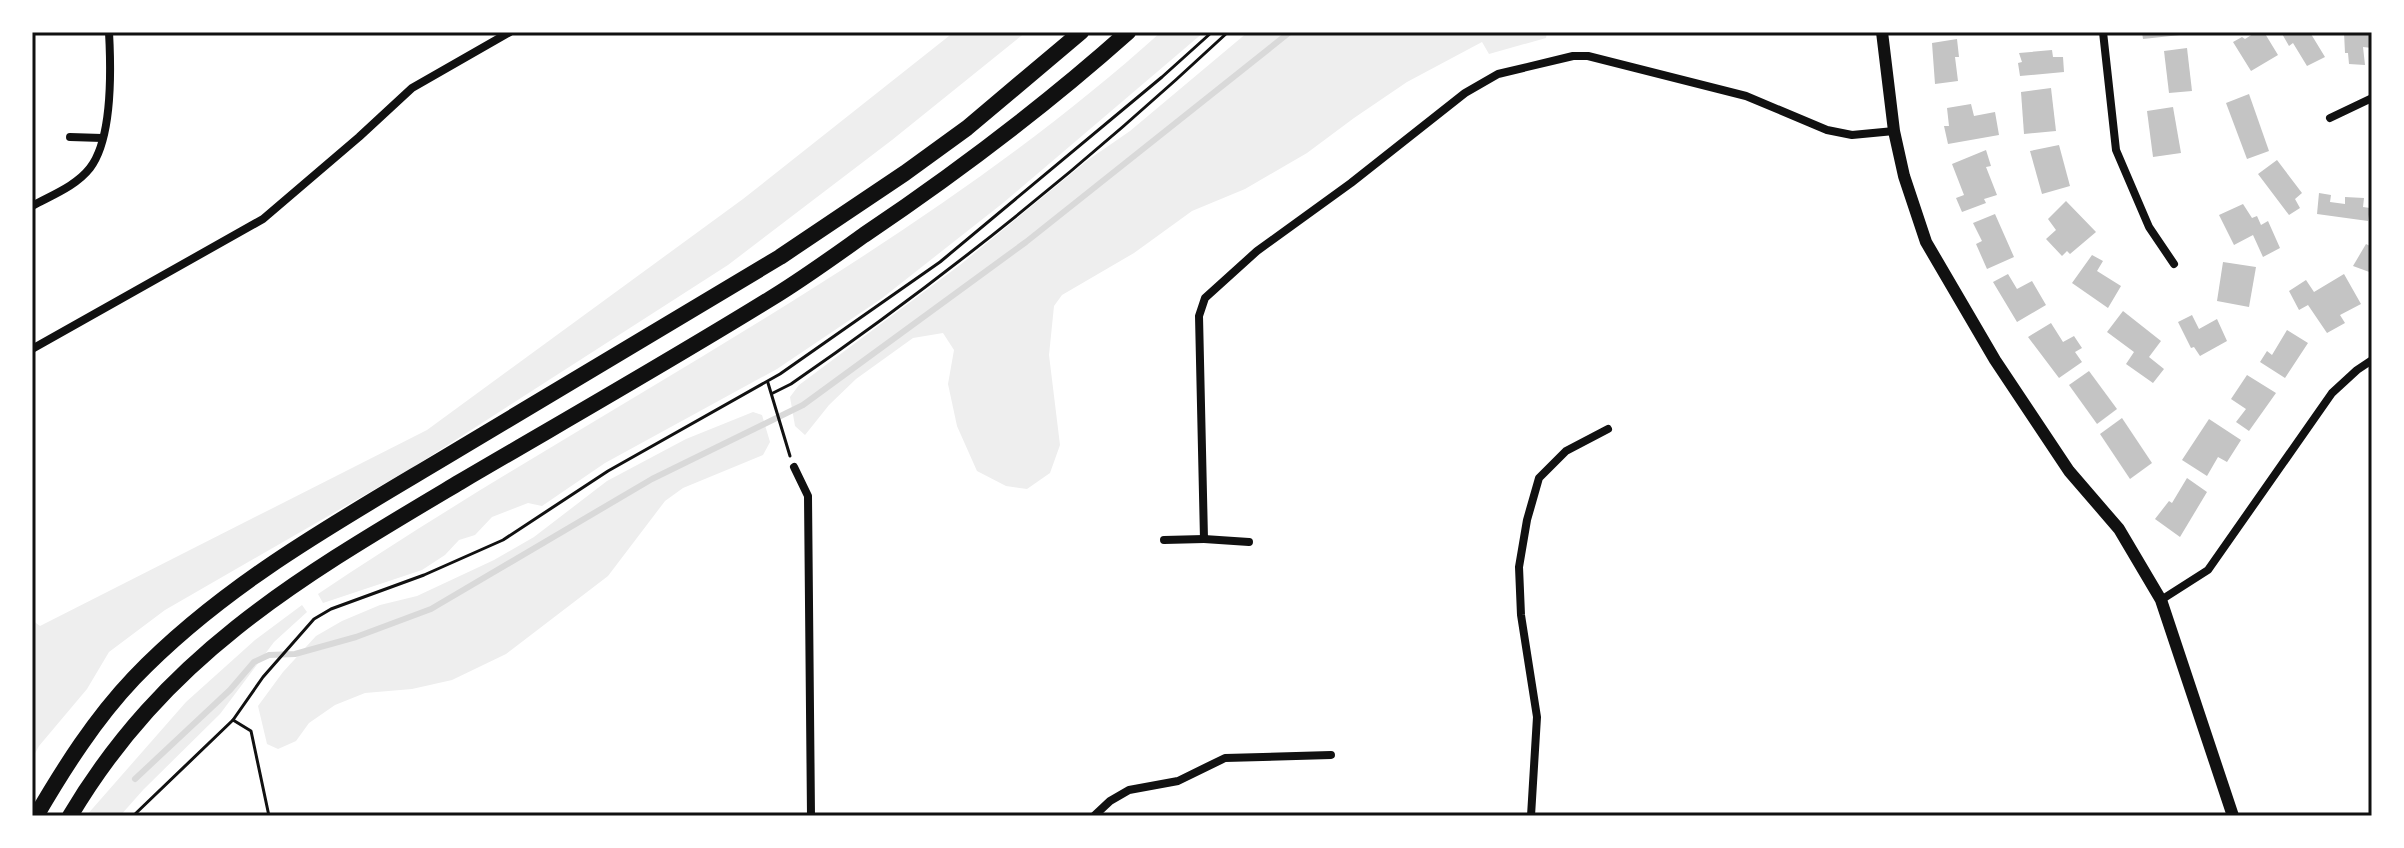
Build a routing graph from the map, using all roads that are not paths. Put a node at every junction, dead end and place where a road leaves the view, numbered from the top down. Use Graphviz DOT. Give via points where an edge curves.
graph roads {
  1 [pos="109,32"];
  2 [pos="510,32"];
  3 [pos="1081,32"];
  4 [pos="1128,32"];
  5 [pos="1882,32"];
  6 [pos="2103,32"];
  7 [pos="2372,98"];
  8 [pos="2330,118"];
  9 [pos="1894,131"];
  10 [pos="70,137"];
  11 [pos="102,138"];
  12 [pos="32,206"];
  13 [pos="2174,264"];
  14 [pos="32,349"];
  15 [pos="2372,360"];
  16 [pos="1608,429"];
  17 [pos="794,467"];
  18 [pos="1204,539"];
  19 [pos="1164,540"];
  20 [pos="1249,542"];
  21 [pos="2161,600"];
  22 [pos="1331,755"];
  23 [pos="36,816"];
  24 [pos="70,816"];
  25 [pos="811,816"];
  26 [pos="1094,816"];
  27 [pos="1531,816"];
  28 [pos="2233,816"];
  1 -- 11 [label="street" via="112,82"];
  2 -- 14 [label="street" via="412,88 263,219"];
  3 -- 23 [label="highway" via="967,128 780,257 309,539 209,608 132,680 96,724"];
  4 -- 24 [label="highway" via="943,181 773,298 367,538 246,618 186,669 139,719"];
  5 -- 9 [label="main road"];
  6 -- 13 [label="street" via="2116,150 2149,227"];
  7 -- 8 [label="street"];
  9 -- 18 [label="street" via="1852,135 1827,130 1746,96 1588,56 1489,77 1257,251 1205,298 1199,316"];
  9 -- 21 [label="main road" via="1926,242 1995,360 2069,471 2119,529"];
  10 -- 11 [label="street"];
  11 -- 12 [label="street" via="90,168"];
  15 -- 21 [label="street" via="2332,393 2208,570"];
  16 -- 27 [label="street" via="1566,451 1539,478 1527,520 1519,567 1537,717"];
  17 -- 25 [label="street" via="808,496"];
  18 -- 19 [label="street"];
  18 -- 20 [label="street"];
  21 -- 28 [label="main road"];
  22 -- 26 [label="street" via="1225,758 1178,781 1129,790"];
}
